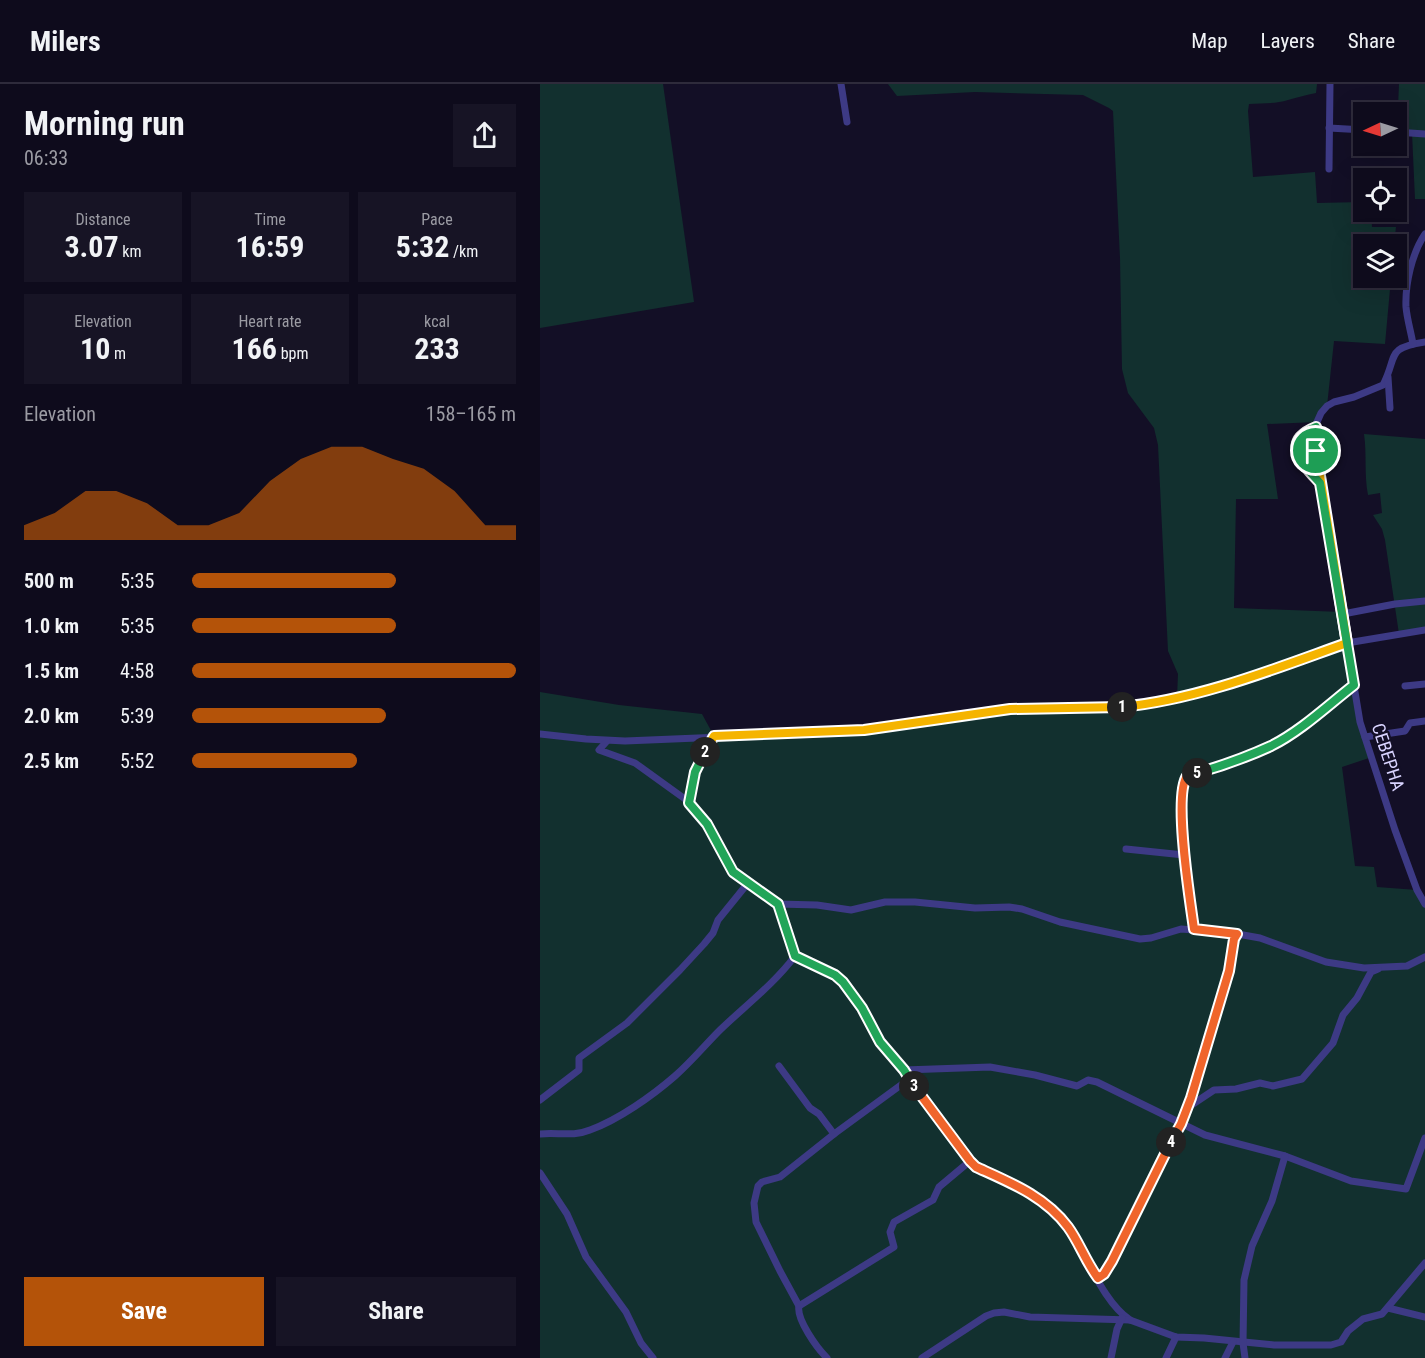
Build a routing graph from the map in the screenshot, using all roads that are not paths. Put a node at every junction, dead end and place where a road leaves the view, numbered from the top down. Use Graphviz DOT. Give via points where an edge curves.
graph roads {
  1 [pos="841,84"];
  2 [pos="1330,84"];
  3 [pos="847,122"];
  4 [pos="1329,128"];
  5 [pos="1353,129"];
  6 [pos="1407,133"];
  7 [pos="1425,134"];
  8 [pos="1329,169"];
  9 [pos="1425,234"];
  10 [pos="1425,342"];
  11 [pos="1413,344"];
  12 [pos="1388,377"];
  13 [pos="1390,408"];
  14 [pos="1316,427"];
  15 [pos="1320,483"];
  16 [pos="1425,601"];
  17 [pos="1343,614"];
  18 [pos="1425,630"];
  19 [pos="1347,643"];
  20 [pos="1425,684"];
  21 [pos="1354,685"];
  22 [pos="1405,686"];
  23 [pos="1425,721"];
  24 [pos="540,734"];
  25 [pos="714,736"];
  26 [pos="1365,737"];
  27 [pos="607,741"];
  28 [pos="687,801"];
  29 [pos="1126,849"];
  30 [pos="1184,855"];
  31 [pos="748,883"];
  32 [pos="778,904"];
  33 [pos="1425,904"];
  34 [pos="1194,929"];
  35 [pos="1237,934"];
  36 [pos="795,956"];
  37 [pos="1425,957"];
  38 [pos="1380,967"];
  39 [pos="779,1066"];
  40 [pos="904,1070"];
  41 [pos="908,1078"];
  42 [pos="540,1100"];
  43 [pos="1186,1108"];
  44 [pos="1181,1124"];
  45 [pos="540,1134"];
  46 [pos="834,1134"];
  47 [pos="1425,1138"];
  48 [pos="1285,1156"];
  49 [pos="970,1161"];
  50 [pos="540,1173"];
  51 [pos="1425,1263"];
  52 [pos="1098,1278"];
  53 [pos="799,1306"];
  54 [pos="1388,1308"];
  55 [pos="1425,1317"];
  56 [pos="1125,1319"];
  57 [pos="1176,1337"];
  58 [pos="1233,1342"];
  59 [pos="1243,1343"];
  60 [pos="653,1358"];
  61 [pos="827,1358"];
  62 [pos="922,1358"];
  63 [pos="1111,1358"];
  64 [pos="1166,1358"];
  65 [pos="1225,1358"];
  66 [pos="1245,1358"];
  1 -- 3 [label="street"];
  2 -- 4 [label="street"];
  4 -- 5 [label="street"];
  4 -- 8 [label="street"];
  6 -- 7 [label="street"];
  9 -- 11 [label="street" via="1409,277 1406,304"];
  10 -- 11 [label="street"];
  11 -- 12 [label="street" via="1395,352"];
  12 -- 13 [label="street"];
  12 -- 14 [label="street" via="1376,390 1327,406"];
  14 -- 15 [label="street, СЕВЕРНА"];
  14 -- 15 [label="street" via="1301,436 1296,454"];
  15 -- 17 [label="street, СЕВЕРНА"];
  16 -- 17 [label="street"];
  17 -- 19 [label="street, СЕВЕРНА"];
  18 -- 19 [label="street"];
  19 -- 21 [label="street, СЕВЕРНА"];
  19 -- 25 [label="street" via="1233,682 1139,705 1017,709 864,730"];
  20 -- 22 [label="street"];
  21 -- 26 [label="street, СЕВЕРНА"];
  21 -- 30 [label="street" via="1299,729 1272,745 1187,776"];
  23 -- 26 [label="street" via="1410,723 1405,731"];
  24 -- 27 [label="street"];
  25 -- 27 [label="street"];
  25 -- 28 [label="street" via="695,772"];
  26 -- 33 [label="street, СЕВЕРНА" via="1395,830"];
  27 -- 28 [label="street" via="599,750 635,763"];
  28 -- 31 [label="street" via="707,824 733,872"];
  29 -- 30 [label="street"];
  30 -- 34 [label="street"];
  31 -- 32 [label="street"];
  31 -- 42 [label="street" via="695,954 627,1023 579,1059 579,1070"];
  32 -- 34 [label="street" via="851,910 905,902 1022,909 1060,922 1140,939"];
  32 -- 36 [label="street"];
  34 -- 35 [label="street"];
  35 -- 38 [label="street" via="1335,964"];
  35 -- 43 [label="street" via="1227,979"];
  36 -- 40 [label="street" via="843,982 880,1042"];
  36 -- 45 [label="street" via="772,983 651,1095 589,1131 575,1135"];
  37 -- 38 [label="street" via="1407,966"];
  38 -- 43 [label="street" via="1371,972 1344,1015 1333,1043 1302,1079 1273,1086 1260,1083 1214,1090"];
  39 -- 46 [label="street"];
  40 -- 41 [label="street"];
  40 -- 44 [label="street" via="990,1067 1077,1086 1088,1080"];
  41 -- 46 [label="street"];
  41 -- 49 [label="street"];
  43 -- 44 [label="street"];
  44 -- 48 [label="street" via="1222,1140"];
  44 -- 52 [label="street" via="1112,1261"];
  46 -- 53 [label="street" via="780,1177 762,1182 754,1203 756,1222"];
  47 -- 48 [label="street" via="1406,1189 1351,1181"];
  48 -- 59 [label="street" via="1272,1201 1252,1246 1244,1280"];
  49 -- 52 [label="street" via="1029,1192 1057,1215"];
  49 -- 53 [label="street" via="939,1187 933,1200 894,1222 890,1232 894,1247"];
  50 -- 60 [label="street" via="567,1214 586,1257"];
  51 -- 54 [label="street"];
  52 -- 56 [label="street"];
  53 -- 61 [label="street" via="799,1315"];
  54 -- 55 [label="street"];
  54 -- 59 [label="street" via="1364,1319 1341,1342"];
  56 -- 57 [label="street"];
  56 -- 62 [label="street" via="994,1313"];
  56 -- 63 [label="street" via="1117,1329"];
  57 -- 58 [label="street"];
  57 -- 64 [label="street"];
  58 -- 59 [label="street"];
  58 -- 65 [label="street"];
  59 -- 66 [label="street"];
}
